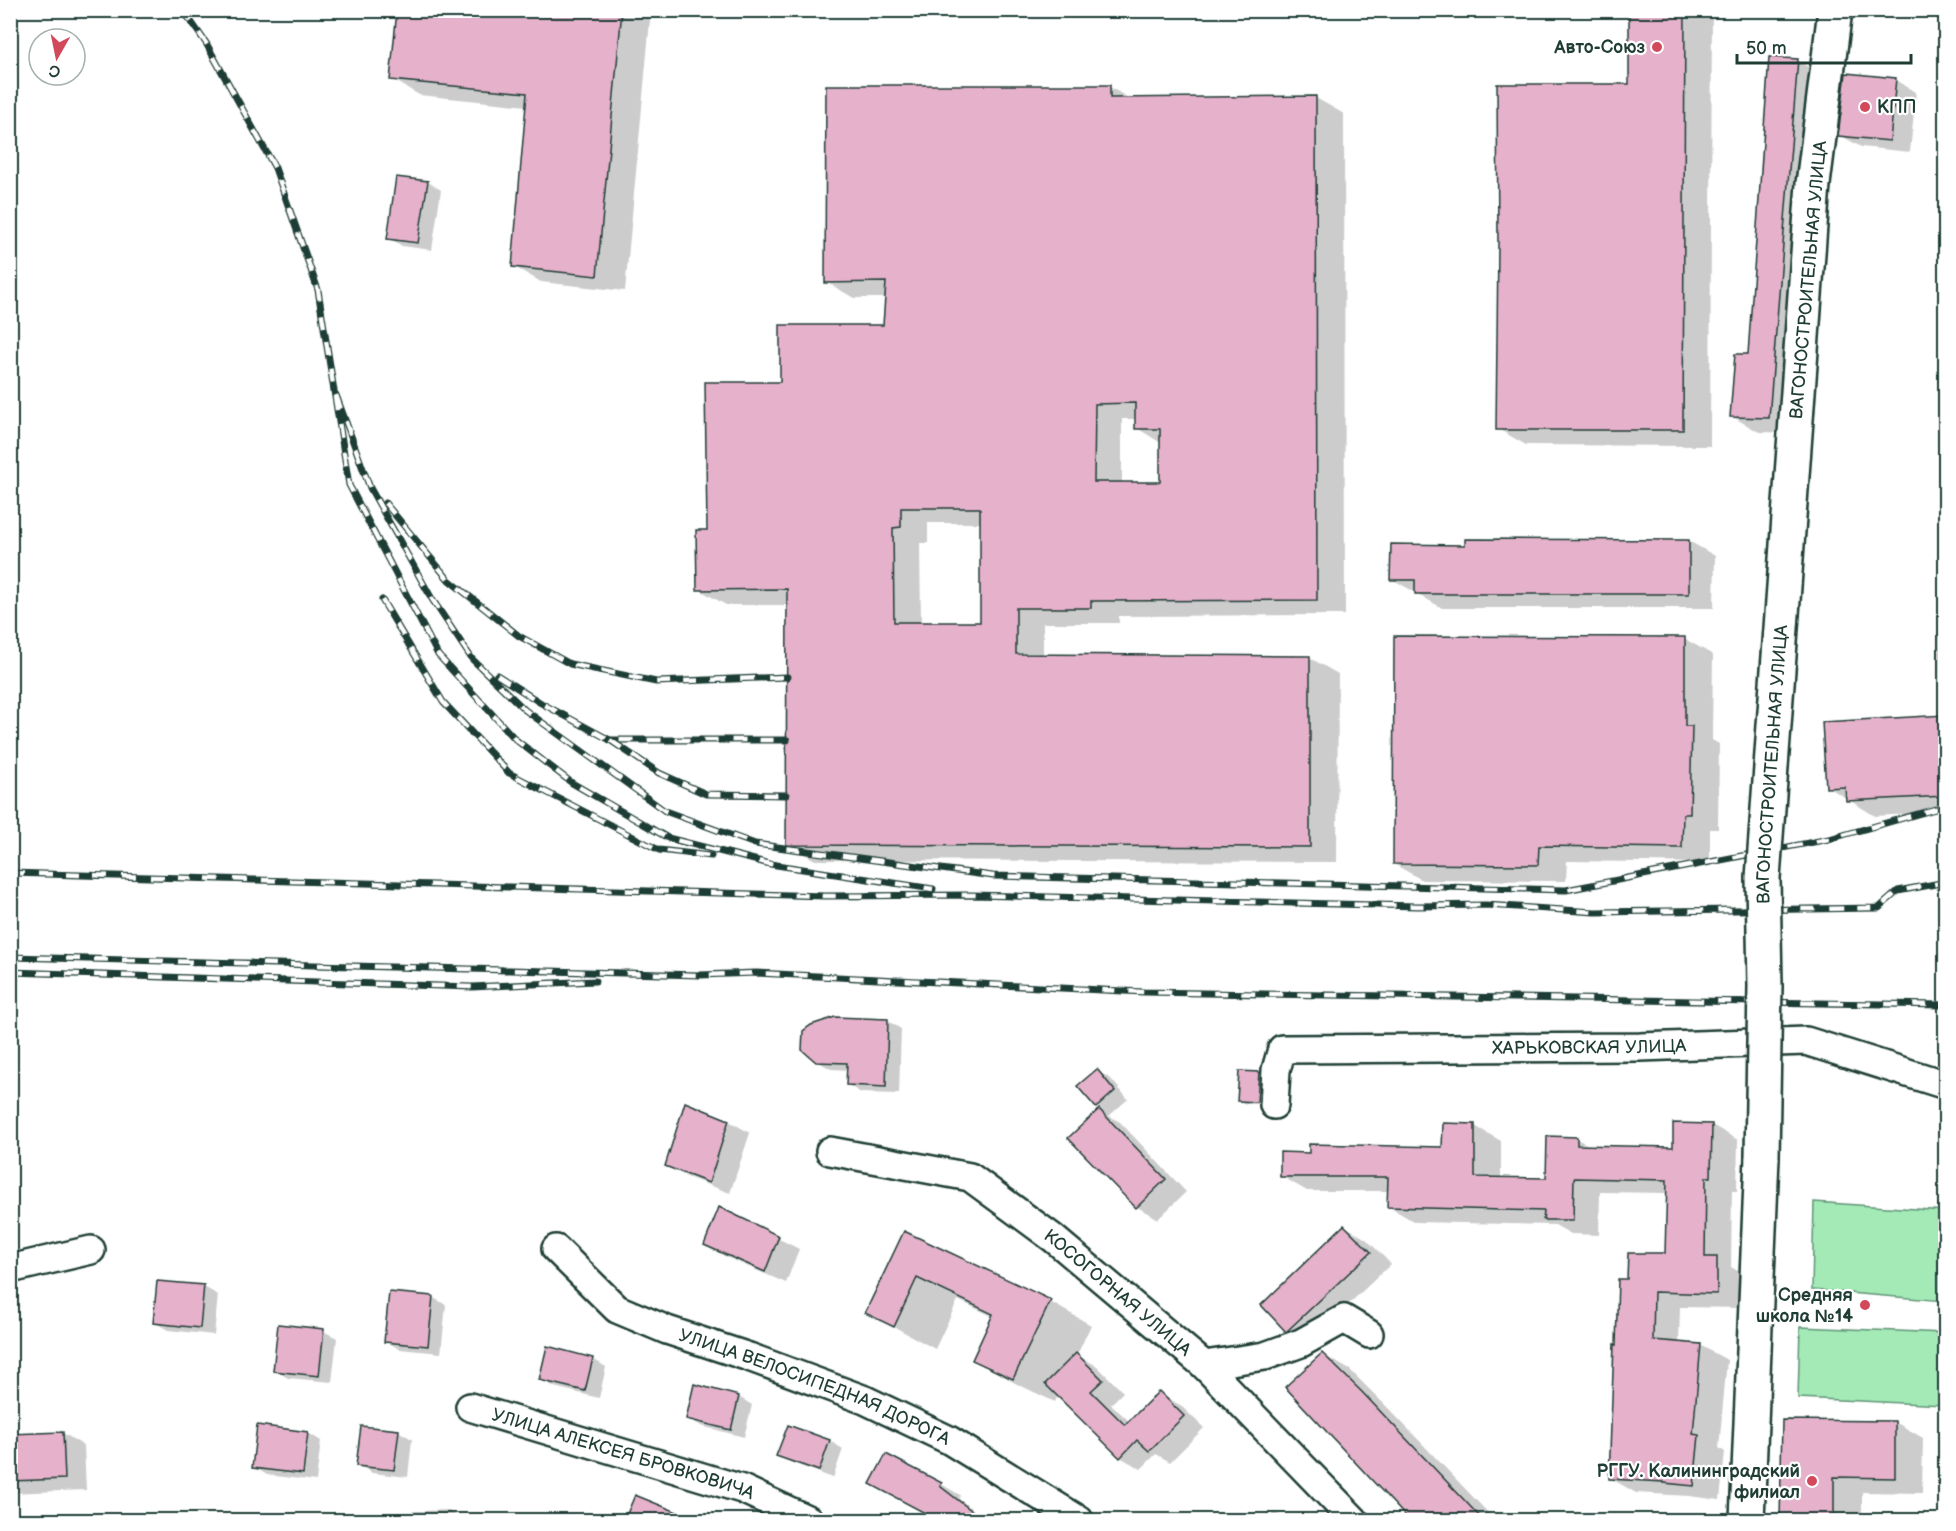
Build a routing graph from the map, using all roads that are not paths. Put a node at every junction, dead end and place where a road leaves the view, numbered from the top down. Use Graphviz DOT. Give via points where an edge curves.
graph roads {
  1 [pos="1835,10"];
  2 [pos="1946,1085"];
  3 [pos="1274,1105"];
  4 [pos="830,1151"];
  5 [pos="556,1249"];
  6 [pos="91,1250"];
  7 [pos="10,1269"];
  8 [pos="1369,1334"];
  9 [pos="1204,1365"];
  10 [pos="470,1407"];
  11 [pos="808,1521"];
  12 [pos="1079,1521"];
  13 [pos="1354,1521"];
  14 [pos="1747,1521"];
  1 -- 14 [label="main road, ВАГОНОСТРОИТЕЛЬНАЯ УЛИЦА, bridge" via="1813,184 1763,878 1762,1157"];
  2 -- 3 [label="street, ХАРЬКОВСКАЯ УЛИЦА" via="1806,1041 1640,1047 1282,1049"];
  4 -- 9 [label="street, КОСОГОРНАЯ УЛИЦА" via="970,1177 1053,1238"];
  5 -- 12 [label="street, УЛИЦА ВЕЛОСИПЕДНАЯ ДОРОГА" via="617,1310 865,1400 949,1440"];
  6 -- 7 [label="street"];
  8 -- 9 [label="street" via="1344,1319 1266,1356"];
  9 -- 13 [label="street, КОСОГОРНАЯ УЛИЦА"];
  10 -- 11 [label="street, УЛИЦА АЛЕКСЕЯ БРОВКОВИЧА" via="742,1489"];
}
